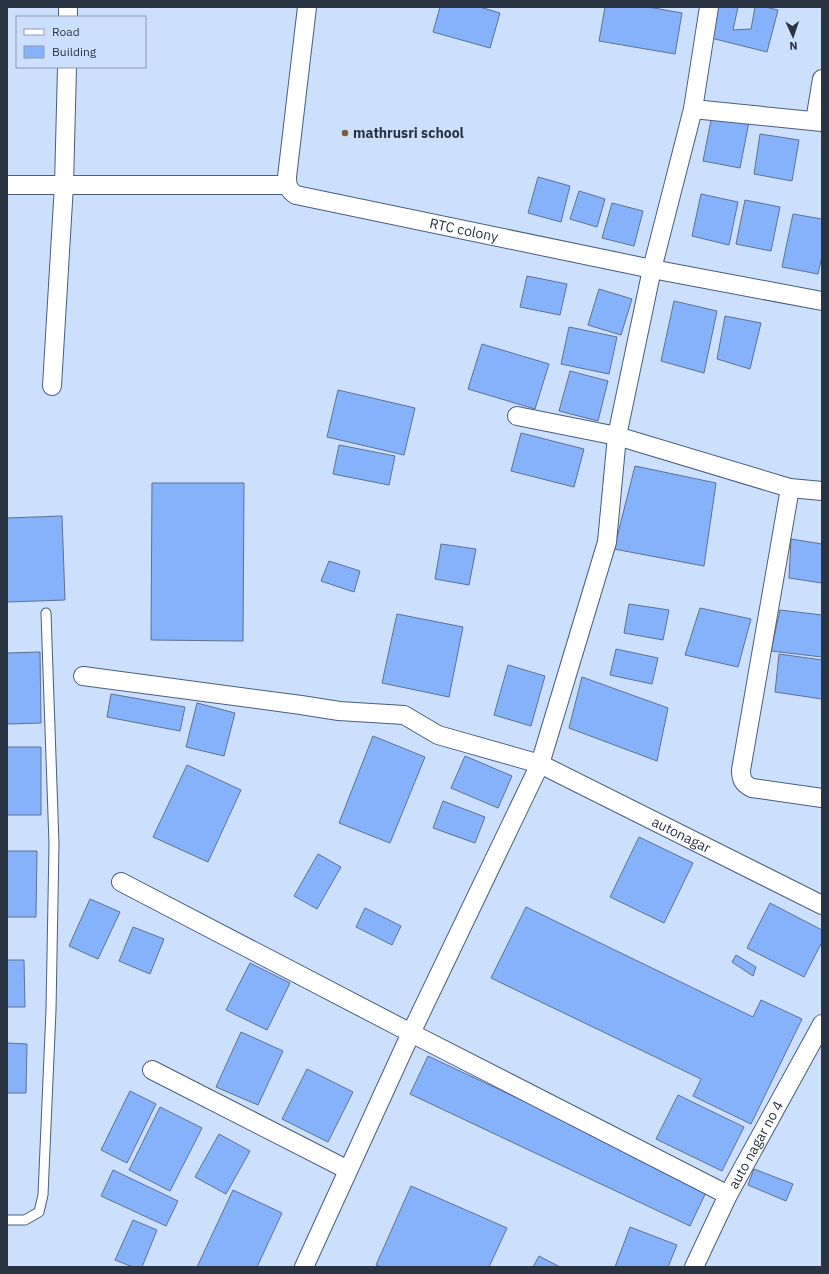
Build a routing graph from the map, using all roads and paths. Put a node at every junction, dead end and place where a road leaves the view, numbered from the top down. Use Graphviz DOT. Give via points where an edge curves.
graph roads {
  1 [pos="307,7"];
  2 [pos="709,7"];
  3 [pos="67,68"];
  4 [pos="822,79"];
  5 [pos="693,109"];
  6 [pos="818,122"];
  7 [pos="7,185"];
  8 [pos="64,185"];
  9 [pos="287,185"];
  10 [pos="652,268"];
  11 [pos="822,301"];
  12 [pos="52,386"];
  13 [pos="517,416"];
  14 [pos="617,436"];
  15 [pos="790,488"];
  16 [pos="822,491"];
  17 [pos="46,613"];
  18 [pos="83,676"];
  19 [pos="540,764"];
  20 [pos="822,798"];
  21 [pos="121,882"];
  22 [pos="822,906"];
  23 [pos="822,1024"];
  24 [pos="411,1033"];
  25 [pos="152,1070"];
  26 [pos="348,1170"];
  27 [pos="728,1195"];
  28 [pos="7,1220"];
  29 [pos="304,1267"];
  30 [pos="694,1267"];
  1 -- 9 [label="street"];
  2 -- 5 [label="street"];
  3 -- 8 [label="street"];
  4 -- 6 [label="street"];
  5 -- 6 [label="street"];
  5 -- 10 [label="street"];
  7 -- 8 [label="street"];
  8 -- 9 [label="street"];
  8 -- 12 [label="street"];
  9 -- 10 [label="street, RTC colony" via="290,192 296,195"];
  10 -- 11 [label="street, RTC colony"];
  10 -- 14 [label="street"];
  13 -- 14 [label="street"];
  14 -- 15 [label="street"];
  14 -- 19 [label="street" via="607,542"];
  15 -- 16 [label="street"];
  15 -- 20 [label="street" via="741,776 752,788"];
  17 -- 28 [label="lane" via="54,844 51,1010 43,1195 39,1212 25,1220"];
  18 -- 19 [label="street, autonagar" via="339,711 404,715 438,735"];
  19 -- 22 [label="street, autonagar"];
  19 -- 24 [label="street"];
  21 -- 24 [label="street"];
  23 -- 27 [label="street, auto nagar no 4"];
  24 -- 26 [label="street"];
  24 -- 27 [label="street"];
  25 -- 26 [label="street"];
  26 -- 29 [label="street"];
  27 -- 30 [label="street, auto nagar no 4"];
}
